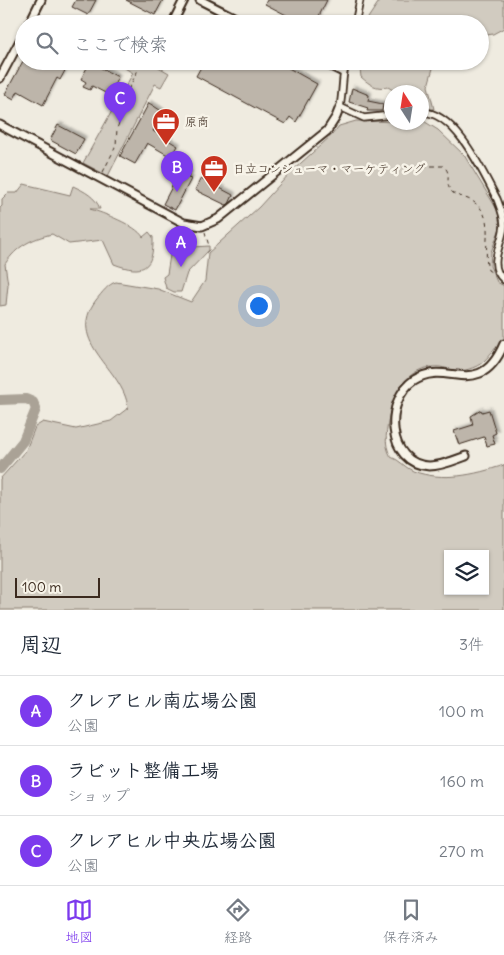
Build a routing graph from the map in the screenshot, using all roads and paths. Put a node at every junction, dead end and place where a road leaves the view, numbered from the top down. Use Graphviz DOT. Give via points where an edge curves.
graph roads {
  1 [pos="41,0"];
  2 [pos="184,0"];
  3 [pos="200,0"];
  4 [pos="360,0"];
  5 [pos="34,15"];
  6 [pos="176,15"];
  7 [pos="229,15"];
  8 [pos="356,15"];
  9 [pos="15,50"];
  10 [pos="138,70"];
  11 [pos="338,70"];
  12 [pos="342,72"];
  13 [pos="0,78"];
  14 [pos="340,107"];
  15 [pos="429,114"];
  16 [pos="384,116"];
  17 [pos="0,125"];
  18 [pos="415,166"];
  19 [pos="101,175"];
  20 [pos="205,230"];
  21 [pos="208,246"];
  22 [pos="497,273"];
  23 [pos="504,280"];
  24 [pos="504,344"];
  25 [pos="466,456"];
  1 -- 5 [label="street"];
  2 -- 6 [label="street"];
  3 -- 7 [label="street"];
  4 -- 8 [label="street"];
  9 -- 13 [label="street"];
  10 -- 19 [label="path" via="124,98 116,146"];
  11 -- 12 [label="street"];
  12 -- 14 [label="street"];
  14 -- 16 [label="street" via="364,118"];
  14 -- 17 [label="street" via="326,131 218,219 202,226 184,223"];
  15 -- 22 [label="street" via="450,124 458,133 497,199 504,220 495,258"];
  18 -- 22 [label="path" via="443,166 449,173 451,192 476,203 487,229 485,260 488,270"];
  20 -- 21 [label="path"];
  22 -- 23 [label="street"];
  24 -- 25 [label="street" via="497,358 483,371 463,377 436,373 424,375 412,381 400,397 394,431 406,456 428,466"];
}
